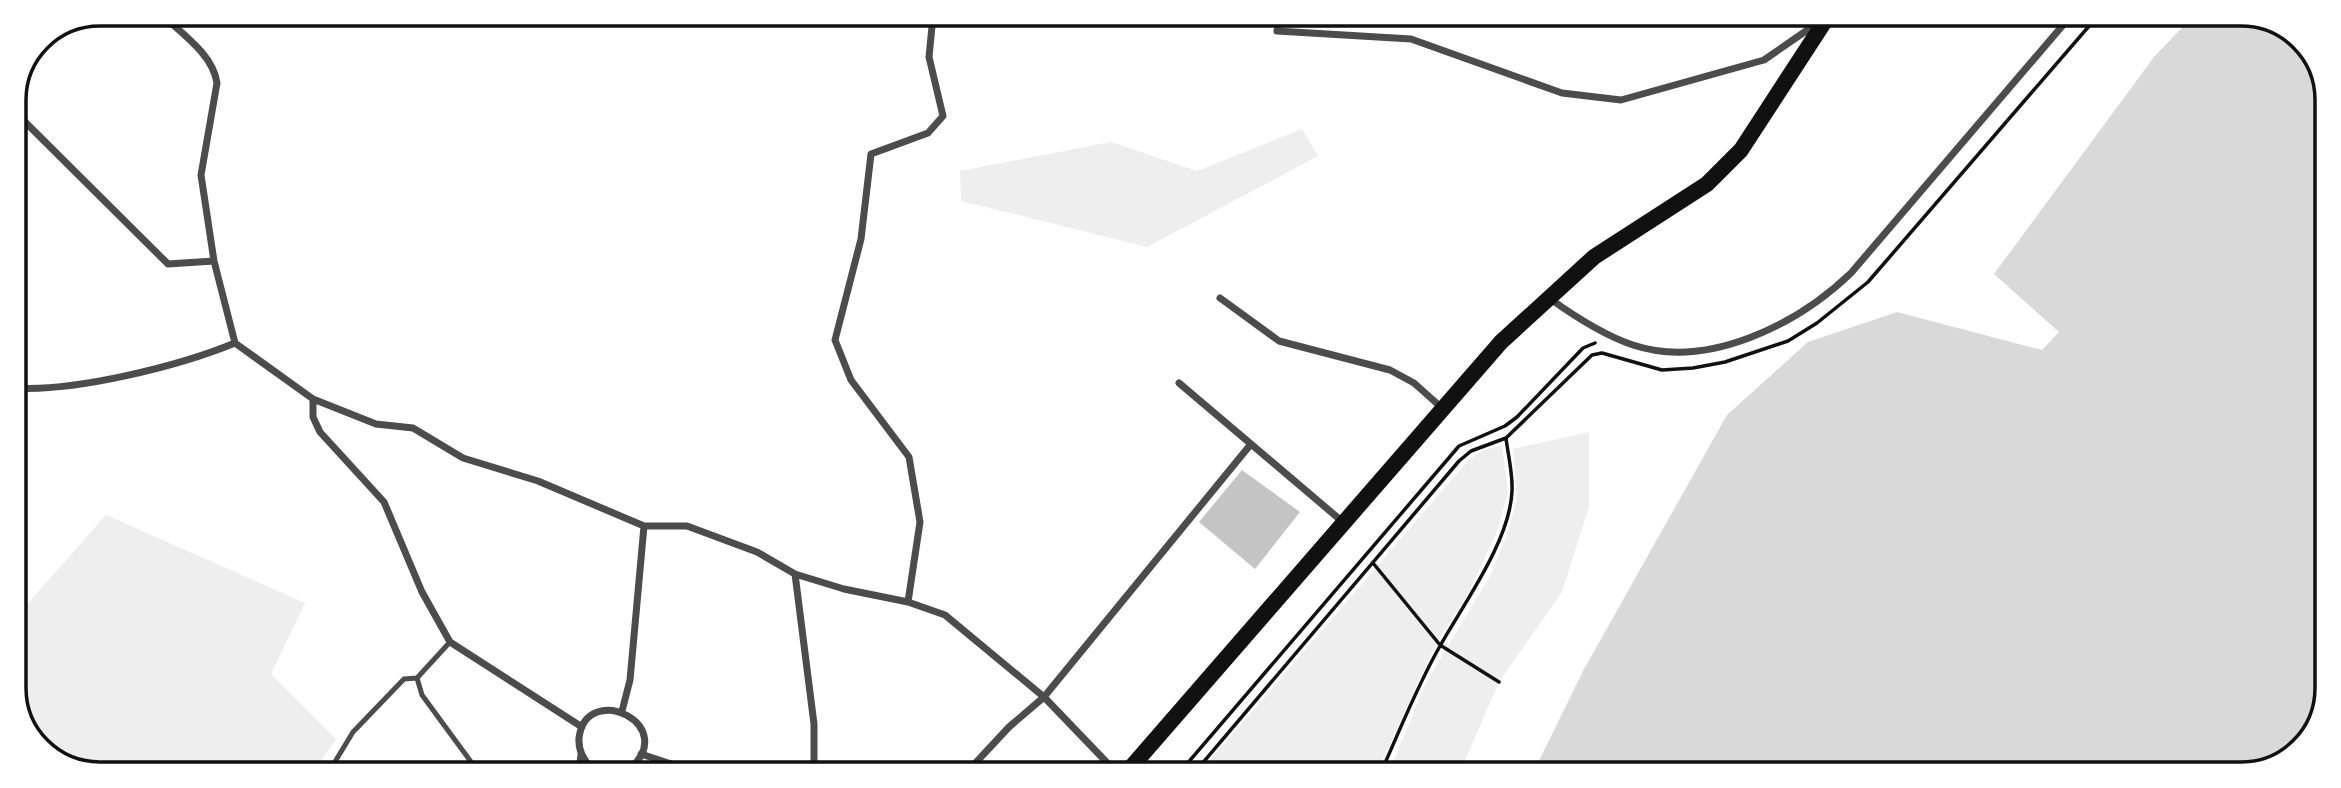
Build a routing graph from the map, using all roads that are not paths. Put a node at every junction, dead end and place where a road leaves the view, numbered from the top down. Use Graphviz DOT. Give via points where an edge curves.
graph roads {
  1 [pos="174,26"];
  2 [pos="932,26"];
  3 [pos="1278,26"];
  4 [pos="1814,26"];
  5 [pos="1821,26"];
  6 [pos="2062,26"];
  7 [pos="26,123"];
  8 [pos="214,261"];
  9 [pos="1220,298"];
  10 [pos="1545,303"];
  11 [pos="235,343"];
  12 [pos="1179,383"];
  13 [pos="26,389"];
  14 [pos="313,399"];
  15 [pos="1442,408"];
  16 [pos="1251,444"];
  17 [pos="1345,524"];
  18 [pos="644,526"];
  19 [pos="795,575"];
  20 [pos="908,602"];
  21 [pos="450,642"];
  22 [pos="417,678"];
  23 [pos="1045,697"];
  24 [pos="622,711"];
  25 [pos="582,727"];
  26 [pos="581,754"];
  27 [pos="642,754"];
  28 [pos="335,762"];
  29 [pos="471,762"];
  30 [pos="580,762"];
  31 [pos="588,762"];
  32 [pos="634,762"];
  33 [pos="666,762"];
  34 [pos="814,762"];
  35 [pos="976,762"];
  36 [pos="1107,762"];
  37 [pos="1136,762"];
  1 -- 8 [label="street" via="215,71 217,83 201,175"];
  2 -- 20 [label="street" via="929,57 943,116 928,133 871,154 861,239 835,340 851,380 909,457 920,522"];
  3 -- 4 [label="street" via="1277,31 1411,39 1562,93 1621,100 1764,60"];
  5 -- 10 [label="main road" via="1733,158 1707,184 1594,257"];
  6 -- 10 [label="street" via="1851,273 1787,321 1725,345 1658,349 1634,345"];
  7 -- 8 [label="street" via="168,264"];
  8 -- 11 [label="street"];
  9 -- 15 [label="street" via="1279,341 1390,370 1415,383"];
  10 -- 15 [label="main road"];
  11 -- 13 [label="street" via="121,375"];
  11 -- 14 [label="street"];
  12 -- 16 [label="street"];
  14 -- 18 [label="street" via="376,424 414,428 463,458 538,481"];
  14 -- 21 [label="street" via="313,417 320,432 384,502 422,592"];
  15 -- 17 [label="main road"];
  16 -- 17 [label="street"];
  16 -- 23 [label="street"];
  17 -- 37 [label="main road"];
  18 -- 19 [label="street" via="687,526 757,552"];
  18 -- 24 [label="street" via="630,680"];
  19 -- 20 [label="street"];
  19 -- 34 [label="street" via="814,724"];
  20 -- 23 [label="street" via="945,615"];
  21 -- 22 [label="lane"];
  21 -- 25 [label="street"];
  22 -- 28 [label="lane" via="404,679 353,732"];
  22 -- 29 [label="lane" via="422,695"];
  23 -- 35 [label="street"];
  23 -- 36 [label="street"];
  24 -- 25 [label="street" via="595,714"];
  24 -- 27 [label="street" via="643,733"];
  25 -- 26 [label="street"];
  26 -- 30 [label="street"];
  26 -- 31 [label="street"];
  27 -- 32 [label="street"];
  27 -- 33 [label="street"];
}
